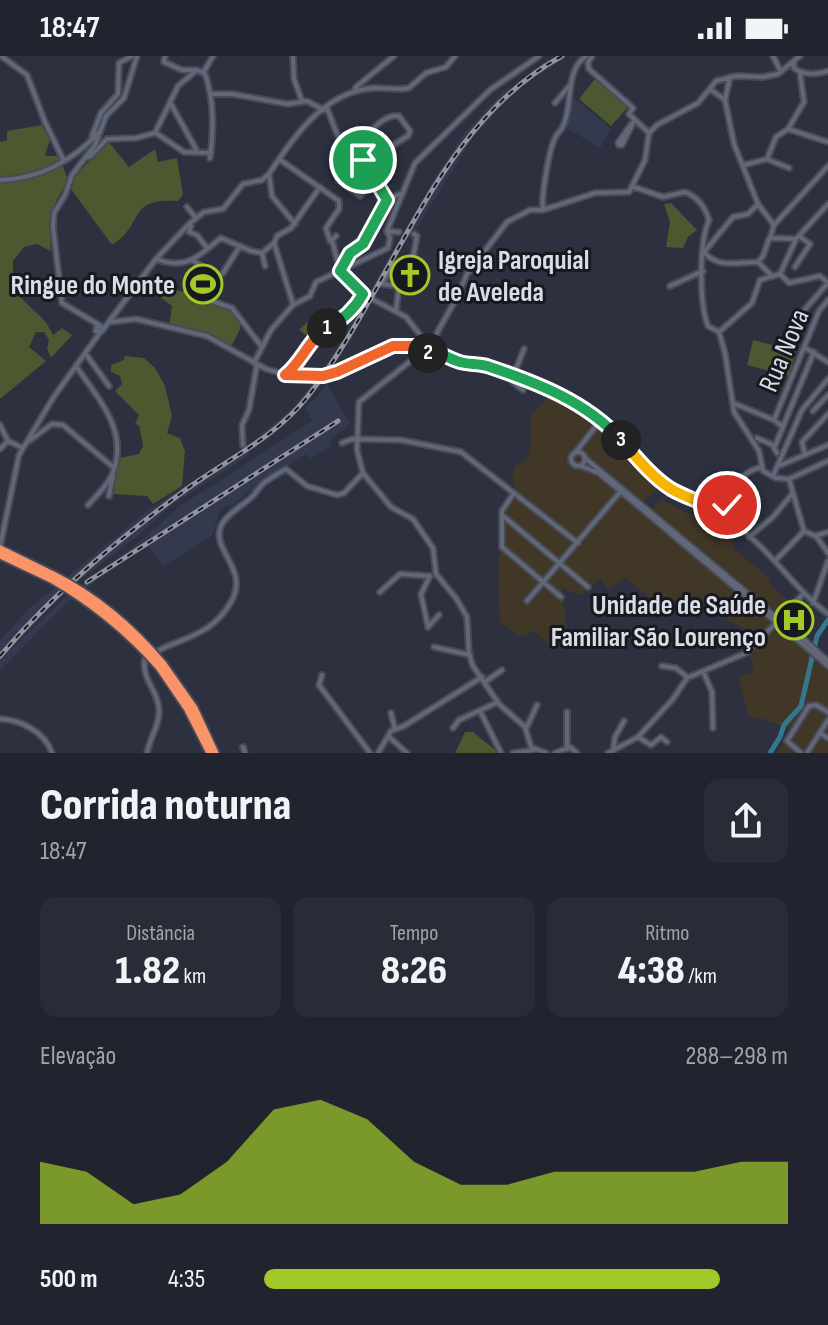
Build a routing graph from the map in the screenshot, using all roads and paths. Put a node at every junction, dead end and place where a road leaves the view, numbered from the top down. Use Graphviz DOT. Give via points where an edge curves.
graph roads {
  1 [pos="1,56"];
  2 [pos="135,56"];
  3 [pos="165,56"];
  4 [pos="213,56"];
  5 [pos="293,56"];
  6 [pos="394,56"];
  7 [pos="455,56"];
  8 [pos="539,56"];
  9 [pos="589,56"];
  10 [pos="773,56"];
  11 [pos="800,56"];
  12 [pos="794,65"];
  13 [pos="197,70"];
  14 [pos="782,71"];
  15 [pos="828,71"];
  16 [pos="203,73"];
  17 [pos="800,73"];
  18 [pos="730,77"];
  19 [pos="571,84"];
  20 [pos="710,89"];
  21 [pos="354,92"];
  22 [pos="210,94"];
  23 [pos="725,100"];
  24 [pos="302,101"];
  25 [pos="555,103"];
  26 [pos="171,104"];
  27 [pos="325,109"];
  28 [pos="633,122"];
  29 [pos="788,129"];
  30 [pos="100,130"];
  31 [pos="156,133"];
  32 [pos="649,133"];
  33 [pos="89,141"];
  34 [pos="828,142"];
  35 [pos="342,147"];
  36 [pos="197,151"];
  37 [pos="85,158"];
  38 [pos="279,159"];
  39 [pos="767,159"];
  40 [pos="64,161"];
  41 [pos="364,163"];
  42 [pos="744,165"];
  43 [pos="828,166"];
  44 [pos="789,168"];
  45 [pos="269,174"];
  46 [pos="0,180"];
  47 [pos="338,180"];
  48 [pos="376,182"];
  49 [pos="320,187"];
  50 [pos="633,187"];
  51 [pos="402,192"];
  52 [pos="389,199"];
  53 [pos="398,203"];
  54 [pos="758,204"];
  55 [pos="828,204"];
  56 [pos="187,207"];
  57 [pos="543,210"];
  58 [pos="196,218"];
  59 [pos="190,223"];
  60 [pos="295,224"];
  61 [pos="774,225"];
  62 [pos="387,231"];
  63 [pos="399,232"];
  64 [pos="414,234"];
  65 [pos="336,236"];
  66 [pos="770,238"];
  67 [pos="798,238"];
  68 [pos="330,241"];
  69 [pos="274,243"];
  70 [pos="240,246"];
  71 [pos="207,249"];
  72 [pos="704,252"];
  73 [pos="262,253"];
  74 [pos="156,259"];
  75 [pos="194,261"];
  76 [pos="758,262"];
  77 [pos="265,266"];
  78 [pos="795,267"];
  79 [pos="340,271"];
  80 [pos="703,271"];
  81 [pos="223,273"];
  82 [pos="780,274"];
  83 [pos="772,276"];
  84 [pos="828,283"];
  85 [pos="670,286"];
  86 [pos="374,300"];
  87 [pos="828,300"];
  88 [pos="293,305"];
  89 [pos="822,307"];
  90 [pos="396,311"];
  91 [pos="828,312"];
  92 [pos="108,322"];
  93 [pos="793,323"];
  94 [pos="99,328"];
  95 [pos="719,332"];
  96 [pos="437,333"];
  97 [pos="434,345"];
  98 [pos="423,346"];
  99 [pos="262,347"];
  100 [pos="804,347"];
  101 [pos="524,349"];
  102 [pos="814,352"];
  103 [pos="85,353"];
  104 [pos="441,353"];
  105 [pos="828,361"];
  106 [pos="256,363"];
  107 [pos="76,366"];
  108 [pos="507,373"];
  109 [pos="285,375"];
  110 [pos="513,376"];
  111 [pos="828,379"];
  112 [pos="109,386"];
  113 [pos="523,390"];
  114 [pos="828,395"];
  115 [pos="794,400"];
  116 [pos="733,403"];
  117 [pos="804,406"];
  118 [pos="813,411"];
  119 [pos="828,414"];
  120 [pos="774,420"];
  121 [pos="600,421"];
  122 [pos="784,424"];
  123 [pos="0,425"];
  124 [pos="36,426"];
  125 [pos="42,431"];
  126 [pos="358,438"];
  127 [pos="757,438"];
  128 [pos="8,441"];
  129 [pos="342,443"];
  130 [pos="243,445"];
  131 [pos="828,445"];
  132 [pos="24,446"];
  133 [pos="775,446"];
  134 [pos="0,449"];
  135 [pos="575,453"];
  136 [pos="777,453"];
  137 [pos="805,455"];
  138 [pos="585,458"];
  139 [pos="828,461"];
  140 [pos="581,466"];
  141 [pos="779,466"];
  142 [pos="761,467"];
  143 [pos="113,470"];
  144 [pos="363,473"];
  145 [pos="773,476"];
  146 [pos="789,479"];
  147 [pos="622,490"];
  148 [pos="513,494"];
  149 [pos="792,494"];
  150 [pos="109,496"];
  151 [pos="88,505"];
  152 [pos="723,514"];
  153 [pos="502,515"];
  154 [pos="2,527"];
  155 [pos="804,531"];
  156 [pos="828,532"];
  157 [pos="816,536"];
  158 [pos="749,537"];
  159 [pos="578,543"];
  160 [pos="1,548"];
  161 [pos="828,553"];
  162 [pos="828,561"];
  163 [pos="775,562"];
  164 [pos="560,564"];
  165 [pos="433,575"];
  166 [pos="544,582"];
  167 [pos="588,587"];
  168 [pos="380,592"];
  169 [pos="803,594"];
  170 [pos="561,597"];
  171 [pos="527,601"];
  172 [pos="813,603"];
  173 [pos="828,614"];
  174 [pos="439,615"];
  175 [pos="778,621"];
  176 [pos="428,627"];
  177 [pos="422,631"];
  178 [pos="434,647"];
  179 [pos="470,655"];
  180 [pos="828,664"];
  181 [pos="662,666"];
  182 [pos="502,670"];
  183 [pos="703,671"];
  184 [pos="322,675"];
  185 [pos="688,678"];
  186 [pos="483,679"];
  187 [pos="498,702"];
  188 [pos="537,705"];
  189 [pos="480,711"];
  190 [pos="567,712"];
  191 [pos="828,712"];
  192 [pos="391,713"];
  193 [pos="0,719"];
  194 [pos="828,720"];
  195 [pos="624,721"];
  196 [pos="453,728"];
  197 [pos="713,728"];
  198 [pos="395,729"];
  199 [pos="526,729"];
  200 [pos="820,733"];
  201 [pos="387,736"];
  202 [pos="638,737"];
  203 [pos="828,738"];
  204 [pos="667,742"];
  205 [pos="567,749"];
  206 [pos="535,750"];
  207 [pos="610,752"];
  208 [pos="52,753"];
  209 [pos="147,753"];
  210 [pos="213,753"];
  211 [pos="370,753"];
  212 [pos="378,753"];
  213 [pos="407,753"];
  214 [pos="501,753"];
  215 [pos="513,753"];
  216 [pos="546,753"];
  217 [pos="555,753"];
  218 [pos="577,753"];
  219 [pos="804,753"];
  1 -- 40 [label="street" via="27,75"];
  2 -- 30 [label="street" via="124,98"];
  2 -- 33 [label="street" via="119,63 118,94 101,113"];
  3 -- 13 [label="street" via="164,62 176,68"];
  4 -- 16 [label="street"];
  5 -- 24 [label="street"];
  6 -- 21 [label="street"];
  7 -- 21 [label="street" via="446,67 426,73 405,89"];
  8 -- 51 [label="street" via="469,109 415,163"];
  9 -- 19 [label="street" via="577,64"];
  9 -- 28 [label="street" via="587,66 633,108"];
  10 -- 14 [label="street"];
  11 -- 12 [label="street"];
  12 -- 14 [label="street"];
  12 -- 17 [label="street"];
  13 -- 16 [label="street"];
  13 -- 26 [label="street" via="178,86"];
  14 -- 18 [label="street"];
  15 -- 17 [label="street"];
  16 -- 22 [label="street"];
  17 -- 29 [label="street" via="804,102"];
  18 -- 20 [label="street"];
  18 -- 23 [label="street"];
  19 -- 25 [label="street"];
  19 -- 57 [label="street" via="564,125 549,153"];
  20 -- 23 [label="street"];
  20 -- 32 [label="street" via="698,103"];
  21 -- 27 [label="street"];
  22 -- 24 [label="street" via="288,104"];
  22 -- 36 [label="street" via="210,156"];
  23 -- 42 [label="street"];
  24 -- 27 [label="street"];
  26 -- 31 [label="street"];
  26 -- 36 [label="street"];
  27 -- 35 [label="street"];
  27 -- 38 [label="street" via="303,124"];
  28 -- 28 [label="street" via="621,137 619,145 622,145"];
  28 -- 32 [label="street"];
  29 -- 34 [label="street"];
  29 -- 39 [label="street" via="776,137"];
  30 -- 33 [label="street"];
  30 -- 37 [label="street"];
  31 -- 36 [label="street" via="184,152"];
  31 -- 37 [label="street" via="107,139"];
  32 -- 50 [label="street"];
  33 -- 40 [label="street"];
  37 -- 94 [label="street" via="52,220 62,303"];
  38 -- 45 [label="street"];
  38 -- 49 [label="street"];
  39 -- 42 [label="street"];
  39 -- 44 [label="street"];
  40 -- 46 [label="street" via="46,171"];
  41 -- 41 [label="street" via="369,133 399,116 408,136"];
  41 -- 48 [label="street"];
  42 -- 54 [label="street"];
  43 -- 61 [label="street"];
  45 -- 58 [label="street" via="243,184 223,209"];
  45 -- 60 [label="street" via="272,196"];
  47 -- 48 [label="street" via="360,196"];
  48 -- 52 [label="street"];
  49 -- 60 [label="street"];
  49 -- 68 [label="street" via="340,205 326,228"];
  50 -- 57 [label="street"];
  50 -- 72 [label="street" via="663,197 685,192 694,196 708,216"];
  51 -- 52 [label="street"];
  51 -- 53 [label="street"];
  52 -- 53 [label="street"];
  52 -- 79 [label="street"];
  53 -- 62 [label="street"];
  54 -- 61 [label="street"];
  54 -- 72 [label="street" via="748,214 733,217"];
  55 -- 67 [label="street"];
  56 -- 58 [label="street"];
  57 -- 96 [label="street" via="530,210 507,222 467,274"];
  58 -- 59 [label="street"];
  59 -- 71 [label="street" via="189,232"];
  59 -- 74 [label="street"];
  60 -- 69 [label="street"];
  61 -- 66 [label="street"];
  62 -- 63 [label="street"];
  62 -- 79 [label="street" via="388,248"];
  64 -- 90 [label="street" via="411,269 390,271 382,284 399,286"];
  65 -- 79 [label="street" via="332,240"];
  66 -- 67 [label="street"];
  66 -- 76 [label="street"];
  67 -- 78 [label="street" via="810,244"];
  67 -- 82 [label="street"];
  69 -- 73 [label="street"];
  69 -- 88 [label="street"];
  70 -- 71 [label="street" via="221,238"];
  70 -- 73 [label="street"];
  70 -- 81 [label="street"];
  71 -- 75 [label="street"];
  72 -- 76 [label="street" via="722,264"];
  72 -- 80 [label="street"];
  73 -- 77 [label="street"];
  74 -- 75 [label="street"];
  74 -- 92 [label="street"];
  75 -- 99 [label="street" via="211,272 206,299 232,308"];
  76 -- 83 [label="street"];
  79 -- 88 [label="street" via="316,282 310,296"];
  79 -- 109 [label="street" via="364,295 350,313 317,336"];
  80 -- 85 [label="street"];
  80 -- 95 [label="street" via="705,319"];
  82 -- 83 [label="street"];
  82 -- 84 [label="street" via="789,283 820,276"];
  83 -- 95 [label="street" via="760,280 752,303"];
  84 -- 93 [label="street"];
  86 -- 90 [label="street"];
  87 -- 89 [label="street, Rua Nova"];
  88 -- 99 [label="street"];
  89 -- 91 [label="street"];
  89 -- 100 [label="street, Rua Nova"];
  90 -- 98 [label="street" via="406,317"];
  92 -- 94 [label="street"];
  92 -- 106 [label="street" via="136,319 207,336"];
  94 -- 103 [label="street"];
  95 -- 116 [label="street"];
  96 -- 97 [label="street"];
  96 -- 98 [label="street"];
  97 -- 98 [label="street"];
  97 -- 98 [label="street"];
  97 -- 104 [label="street"];
  98 -- 104 [label="street"];
  98 -- 109 [label="street, bridge" via="386,348 314,377"];
  98 -- 126 [label="street" via="359,402"];
  99 -- 106 [label="street"];
  100 -- 102 [label="street"];
  100 -- 120 [label="street, Rua Nova"];
  101 -- 110 [label="street"];
  102 -- 105 [label="street"];
  102 -- 115 [label="street"];
  103 -- 107 [label="street"];
  103 -- 112 [label="street"];
  104 -- 108 [label="street"];
  106 -- 109 [label="street"];
  106 -- 130 [label="street" via="242,425"];
  107 -- 124 [label="street"];
  107 -- 143 [label="street" via="113,424 118,443"];
  108 -- 110 [label="street"];
  108 -- 113 [label="street"];
  110 -- 121 [label="street" via="574,402"];
  111 -- 117 [label="street"];
  114 -- 118 [label="street"];
  115 -- 117 [label="street"];
  115 -- 122 [label="street"];
  116 -- 120 [label="street, Rua Nova"];
  116 -- 142 [label="street" via="759,451"];
  117 -- 141 [label="street"];
  119 -- 137 [label="street" via="802,442"];
  120 -- 133 [label="street" via="783,427"];
  121 -- 135 [label="street"];
  121 -- 152 [label="street" via="670,488"];
  123 -- 128 [label="street"];
  124 -- 125 [label="street"];
  124 -- 132 [label="street"];
  125 -- 132 [label="street"];
  125 -- 143 [label="street" via="63,425"];
  126 -- 129 [label="street"];
  126 -- 144 [label="street"];
  126 -- 148 [label="street" via="451,448"];
  127 -- 133 [label="street"];
  128 -- 132 [label="street"];
  128 -- 134 [label="street"];
  131 -- 137 [label="street"];
  132 -- 154 [label="street"];
  133 -- 136 [label="street"];
  135 -- 138 [label="street"];
  135 -- 140 [label="street" via="572,462"];
  137 -- 141 [label="street"];
  138 -- 140 [label="street"];
  138 -- 147 [label="street"];
  139 -- 146 [label="street"];
  140 -- 147 [label="street"];
  141 -- 145 [label="street"];
  142 -- 145 [label="street"];
  142 -- 152 [label="street" via="738,479"];
  143 -- 150 [label="street"];
  143 -- 151 [label="street"];
  144 -- 165 [label="street" via="391,507 413,519 433,548"];
  144 -- 209 [label="street" via="337,495 307,486 286,469 225,520 220,535 237,573 234,598 197,634 145,659 143,672 159,703"];
  145 -- 146 [label="street"];
  146 -- 149 [label="street"];
  147 -- 159 [label="street"];
  147 -- 175 [label="street"];
  148 -- 153 [label="street"];
  148 -- 159 [label="street"];
  149 -- 155 [label="street"];
  149 -- 158 [label="street"];
  152 -- 158 [label="street"];
  153 -- 164 [label="street"];
  153 -- 166 [label="street" via="502,547"];
  154 -- 160 [label="street"];
  155 -- 157 [label="street"];
  155 -- 163 [label="street"];
  156 -- 157 [label="street"];
  157 -- 161 [label="street"];
  158 -- 163 [label="street"];
  159 -- 164 [label="street"];
  160 -- 210 [label="highway, bridge" via="113,620 161,666"];
  162 -- 172 [label="street"];
  163 -- 169 [label="street"];
  164 -- 166 [label="street"];
  164 -- 167 [label="street"];
  165 -- 168 [label="street" via="400,574"];
  165 -- 176 [label="street" via="421,594"];
  165 -- 179 [label="street" via="467,617"];
  166 -- 170 [label="street"];
  166 -- 171 [label="street"];
  169 -- 172 [label="street"];
  169 -- 175 [label="street"];
  172 -- 173 [label="street"];
  174 -- 176 [label="street"];
  175 -- 180 [label="street"];
  175 -- 183 [label="street" via="749,651"];
  176 -- 177 [label="street"];
  178 -- 179 [label="street"];
  179 -- 186 [label="street"];
  181 -- 185 [label="street" via="676,668"];
  182 -- 186 [label="street"];
  183 -- 185 [label="street"];
  183 -- 197 [label="street" via="712,692"];
  184 -- 211 [label="street" via="319,685"];
  185 -- 202 [label="street"];
  186 -- 187 [label="street"];
  186 -- 198 [label="street"];
  187 -- 189 [label="street"];
  187 -- 199 [label="street"];
  188 -- 199 [label="street"];
  189 -- 196 [label="street"];
  189 -- 214 [label="street"];
  190 -- 205 [label="street"];
  191 -- 219 [label="street" via="809,706 787,741"];
  192 -- 198 [label="street"];
  193 -- 208 [label="street" via="24,723"];
  194 -- 200 [label="street"];
  195 -- 207 [label="street"];
  198 -- 201 [label="street"];
  199 -- 206 [label="street"];
  200 -- 203 [label="street"];
  200 -- 219 [label="street"];
  201 -- 212 [label="street"];
  201 -- 213 [label="street"];
  202 -- 204 [label="street" via="651,745 660,737"];
  202 -- 207 [label="street"];
  205 -- 217 [label="street"];
  205 -- 218 [label="street"];
  206 -- 215 [label="street"];
  206 -- 216 [label="street"];
}
